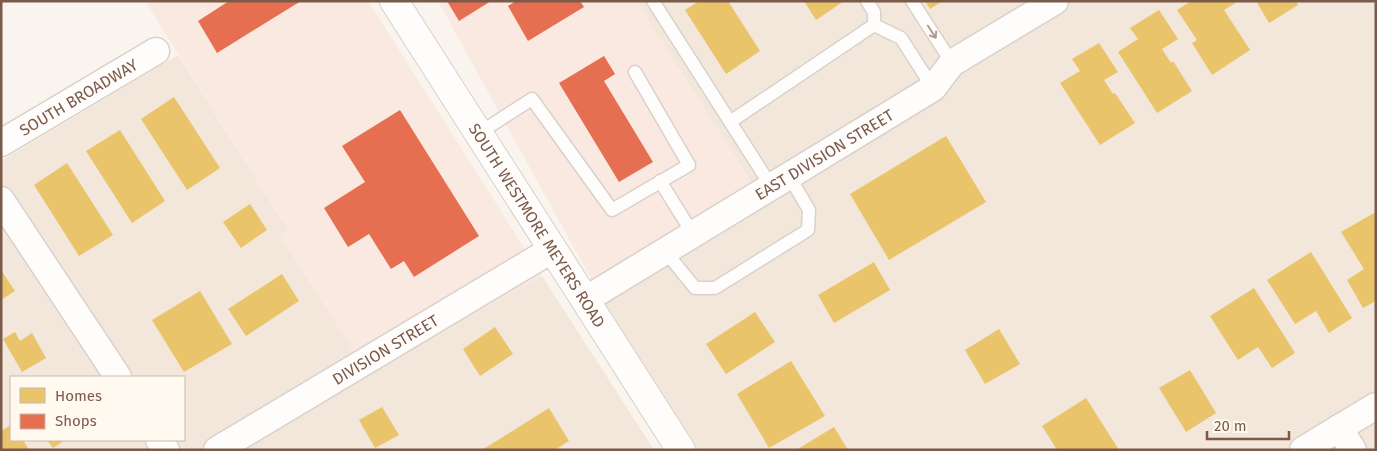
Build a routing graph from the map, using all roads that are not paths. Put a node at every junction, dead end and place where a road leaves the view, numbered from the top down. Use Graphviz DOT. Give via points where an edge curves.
graph roads {
  1 [pos="394,1"];
  2 [pos="653,1"];
  3 [pos="867,1"];
  4 [pos="912,1"];
  5 [pos="1055,1"];
  6 [pos="874,25"];
  7 [pos="156,51"];
  8 [pos="952,63"];
  9 [pos="635,72"];
  10 [pos="934,88"];
  11 [pos="730,122"];
  12 [pos="479,134"];
  13 [pos="1,143"];
  14 [pos="660,181"];
  15 [pos="780,181"];
  16 [pos="1,200"];
  17 [pos="693,234"];
  18 [pos="552,248"];
  19 [pos="665,251"];
  20 [pos="585,300"];
  21 [pos="117,376"];
  22 [pos="1376,406"];
  23 [pos="1339,428"];
  24 [pos="217,450"];
  25 [pos="681,450"];
  26 [pos="1303,450"];
  27 [pos="1353,450"];
  1 -- 12 [label="street, SOUTH WESTMORE MEYERS ROAD"];
  2 -- 11 [label="lane"];
  3 -- 6 [label="lane" via="874,12"];
  4 -- 8 [label="lane, one-way"];
  5 -- 8 [label="street, EAST DIVISION STREET"];
  6 -- 10 [label="lane" via="901,38"];
  6 -- 11 [label="lane"];
  7 -- 13 [label="street, SOUTH BROADWAY"];
  8 -- 10 [label="street, EAST DIVISION STREET"];
  9 -- 14 [label="lane" via="689,164"];
  10 -- 15 [label="street, EAST DIVISION STREET"];
  11 -- 15 [label="lane"];
  12 -- 14 [label="lane" via="532,99 612,210"];
  12 -- 18 [label="street, SOUTH WESTMORE MEYERS ROAD"];
  14 -- 17 [label="lane"];
  15 -- 17 [label="street, EAST DIVISION STREET"];
  15 -- 19 [label="lane" via="809,210 808,230 715,288 695,288"];
  16 -- 21 [label="street"];
  17 -- 19 [label="street, EAST DIVISION STREET"];
  18 -- 20 [label="street, SOUTH WESTMORE MEYERS ROAD"];
  18 -- 24 [label="street, DIVISION STREET"];
  19 -- 20 [label="street, EAST DIVISION STREET"];
  20 -- 25 [label="street, SOUTH WESTMORE MEYERS ROAD"];
  22 -- 23 [label="street"];
  23 -- 26 [label="street"];
  23 -- 27 [label="street"];
}
